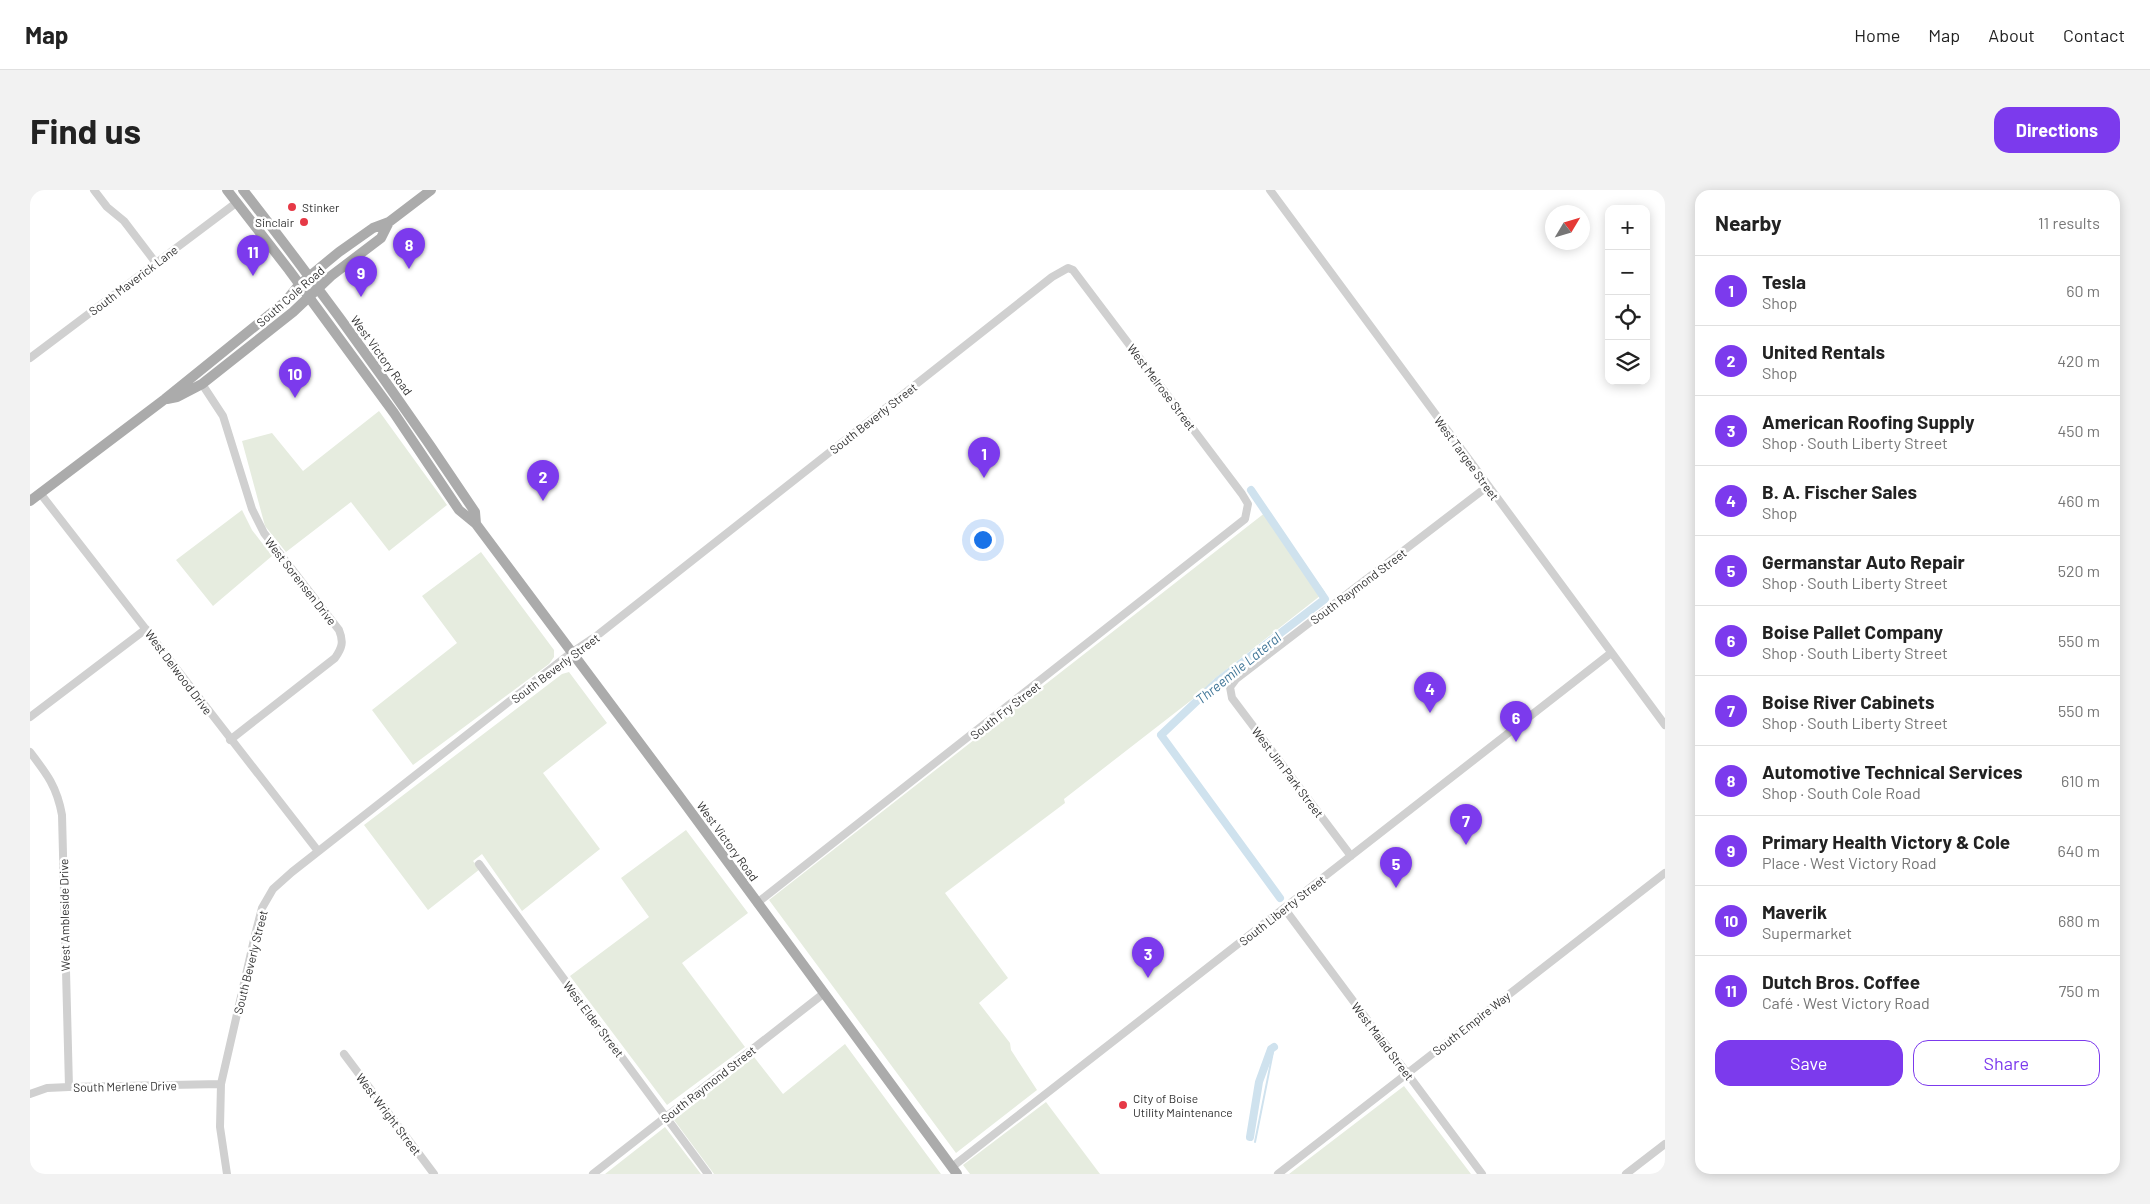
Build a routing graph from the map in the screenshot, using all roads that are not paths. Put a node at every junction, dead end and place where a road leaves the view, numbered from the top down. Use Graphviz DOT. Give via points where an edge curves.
graph roads {
  1 [pos="94,190"];
  2 [pos="227,190"];
  3 [pos="243,190"];
  4 [pos="431,190"];
  5 [pos="1270,190"];
  6 [pos="236,203"];
  7 [pos="389,222"];
  8 [pos="156,263"];
  9 [pos="1068,268"];
  10 [pos="310,275"];
  11 [pos="299,285"];
  12 [pos="319,288"];
  13 [pos="308,298"];
  14 [pos="30,358"];
  15 [pos="213,359"];
  16 [pos="202,384"];
  17 [pos="165,399"];
  18 [pos="428,464"];
  19 [pos="1488,486"];
  20 [pos="460,491"];
  21 [pos="40,493"];
  22 [pos="30,501"];
  23 [pos="1247,512"];
  24 [pos="476,524"];
  25 [pos="146,629"];
  26 [pos="572,653"];
  27 [pos="1611,653"];
  28 [pos="1230,687"];
  29 [pos="30,717"];
  30 [pos="1665,725"];
  31 [pos="230,740"];
  32 [pos="30,752"];
  33 [pos="318,851"];
  34 [pos="1351,856"];
  35 [pos="479,864"];
  36 [pos="1665,873"];
  37 [pos="757,903"];
  38 [pos="1284,908"];
  39 [pos="823,994"];
  40 [pos="344,1054"];
  41 [pos="1406,1073"];
  42 [pos="220,1084"];
  43 [pos="69,1087"];
  44 [pos="30,1094"];
  45 [pos="666,1117"];
  46 [pos="1665,1144"];
  47 [pos="955,1170"];
  48 [pos="227,1174"];
  49 [pos="434,1174"];
  50 [pos="593,1174"];
  51 [pos="708,1174"];
  52 [pos="1278,1174"];
  53 [pos="1482,1174"];
  54 [pos="1626,1174"];
  1 -- 8 [label="street" via="124,221"];
  2 -- 6 [label="main road, West Victory Road"];
  3 -- 10 [label="main road, West Victory Road"];
  4 -- 7 [label="main road, South Cole Road"];
  5 -- 19 [label="street, West Targee Street"];
  6 -- 8 [label="street, South Maverick Lane"];
  6 -- 11 [label="main road, West Victory Road"];
  7 -- 10 [label="main road, South Cole Road" via="373,228"];
  7 -- 12 [label="main road, South Cole Road" via="381,238"];
  8 -- 14 [label="street, South Maverick Lane"];
  9 -- 23 [label="street, West Melrose Street" via="1078,273 1242,494 1248,504"];
  9 -- 26 [label="street, South Beverly Street" via="1052,277"];
  10 -- 11 [label="main road, South Cole Road"];
  10 -- 12 [label="main road, West Victory Road"];
  11 -- 13 [label="main road, West Victory Road"];
  11 -- 15 [label="main road, South Cole Road" via="285,302"];
  12 -- 13 [label="main road, South Cole Road"];
  12 -- 20 [label="main road, West Victory Road"];
  13 -- 16 [label="main road, South Cole Road"];
  13 -- 18 [label="main road, West Victory Road"];
  15 -- 16 [label="main road, South Cole Road" via="205,368"];
  15 -- 17 [label="main road, South Cole Road"];
  16 -- 17 [label="main road, South Cole Road" via="177,397"];
  16 -- 31 [label="street, West Sorensen Drive" via="219,407 228,428 252,509 264,533 342,638 342,648 335,658"];
  17 -- 21 [label="main road, South Cole Road"];
  18 -- 20 [label="main road, West Victory Road" via="453,491"];
  18 -- 24 [label="main road, West Victory Road" via="459,510"];
  19 -- 27 [label="street, West Targee Street"];
  19 -- 28 [label="street, South Raymond Street" via="1236,679"];
  20 -- 24 [label="main road, West Victory Road" via="474,512"];
  21 -- 22 [label="main road, South Cole Road"];
  21 -- 25 [label="street, West Delwood Drive"];
  23 -- 37 [label="street, South Fry Street" via="1240,523"];
  24 -- 26 [label="main road, West Victory Road"];
  25 -- 29 [label="street"];
  25 -- 31 [label="street, West Delwood Drive"];
  26 -- 33 [label="street, South Beverly Street"];
  26 -- 37 [label="main road, West Victory Road"];
  27 -- 30 [label="street, West Targee Street"];
  27 -- 34 [label="street, South Liberty Street"];
  28 -- 34 [label="street, West Jim Park Street" via="1232,698"];
  31 -- 33 [label="street, West Delwood Drive"];
  32 -- 43 [label="street, West Ambleside Drive" via="49,778 58,796 62,815"];
  33 -- 42 [label="street, South Beverly Street" via="274,889 262,908"];
  34 -- 38 [label="street, South Liberty Street"];
  35 -- 45 [label="street, West Elder Street"];
  36 -- 41 [label="street, South Empire Way"];
  37 -- 39 [label="main road, West Victory Road"];
  38 -- 41 [label="street, West Malad Street"];
  38 -- 47 [label="street, South Liberty Street"];
  39 -- 45 [label="street, South Raymond Street"];
  39 -- 47 [label="main road, West Victory Road"];
  40 -- 49 [label="street, West Wright Street"];
  41 -- 52 [label="street, South Empire Way"];
  41 -- 53 [label="street, West Malad Street"];
  42 -- 43 [label="street, South Merlene Drive"];
  42 -- 48 [label="street, South Beverly Street" via="220,1127"];
  43 -- 44 [label="street, South Merlene Drive" via="47,1088"];
  45 -- 50 [label="street, South Raymond Street"];
  45 -- 51 [label="street, West Elder Street"];
  46 -- 54 [label="street"];
}
